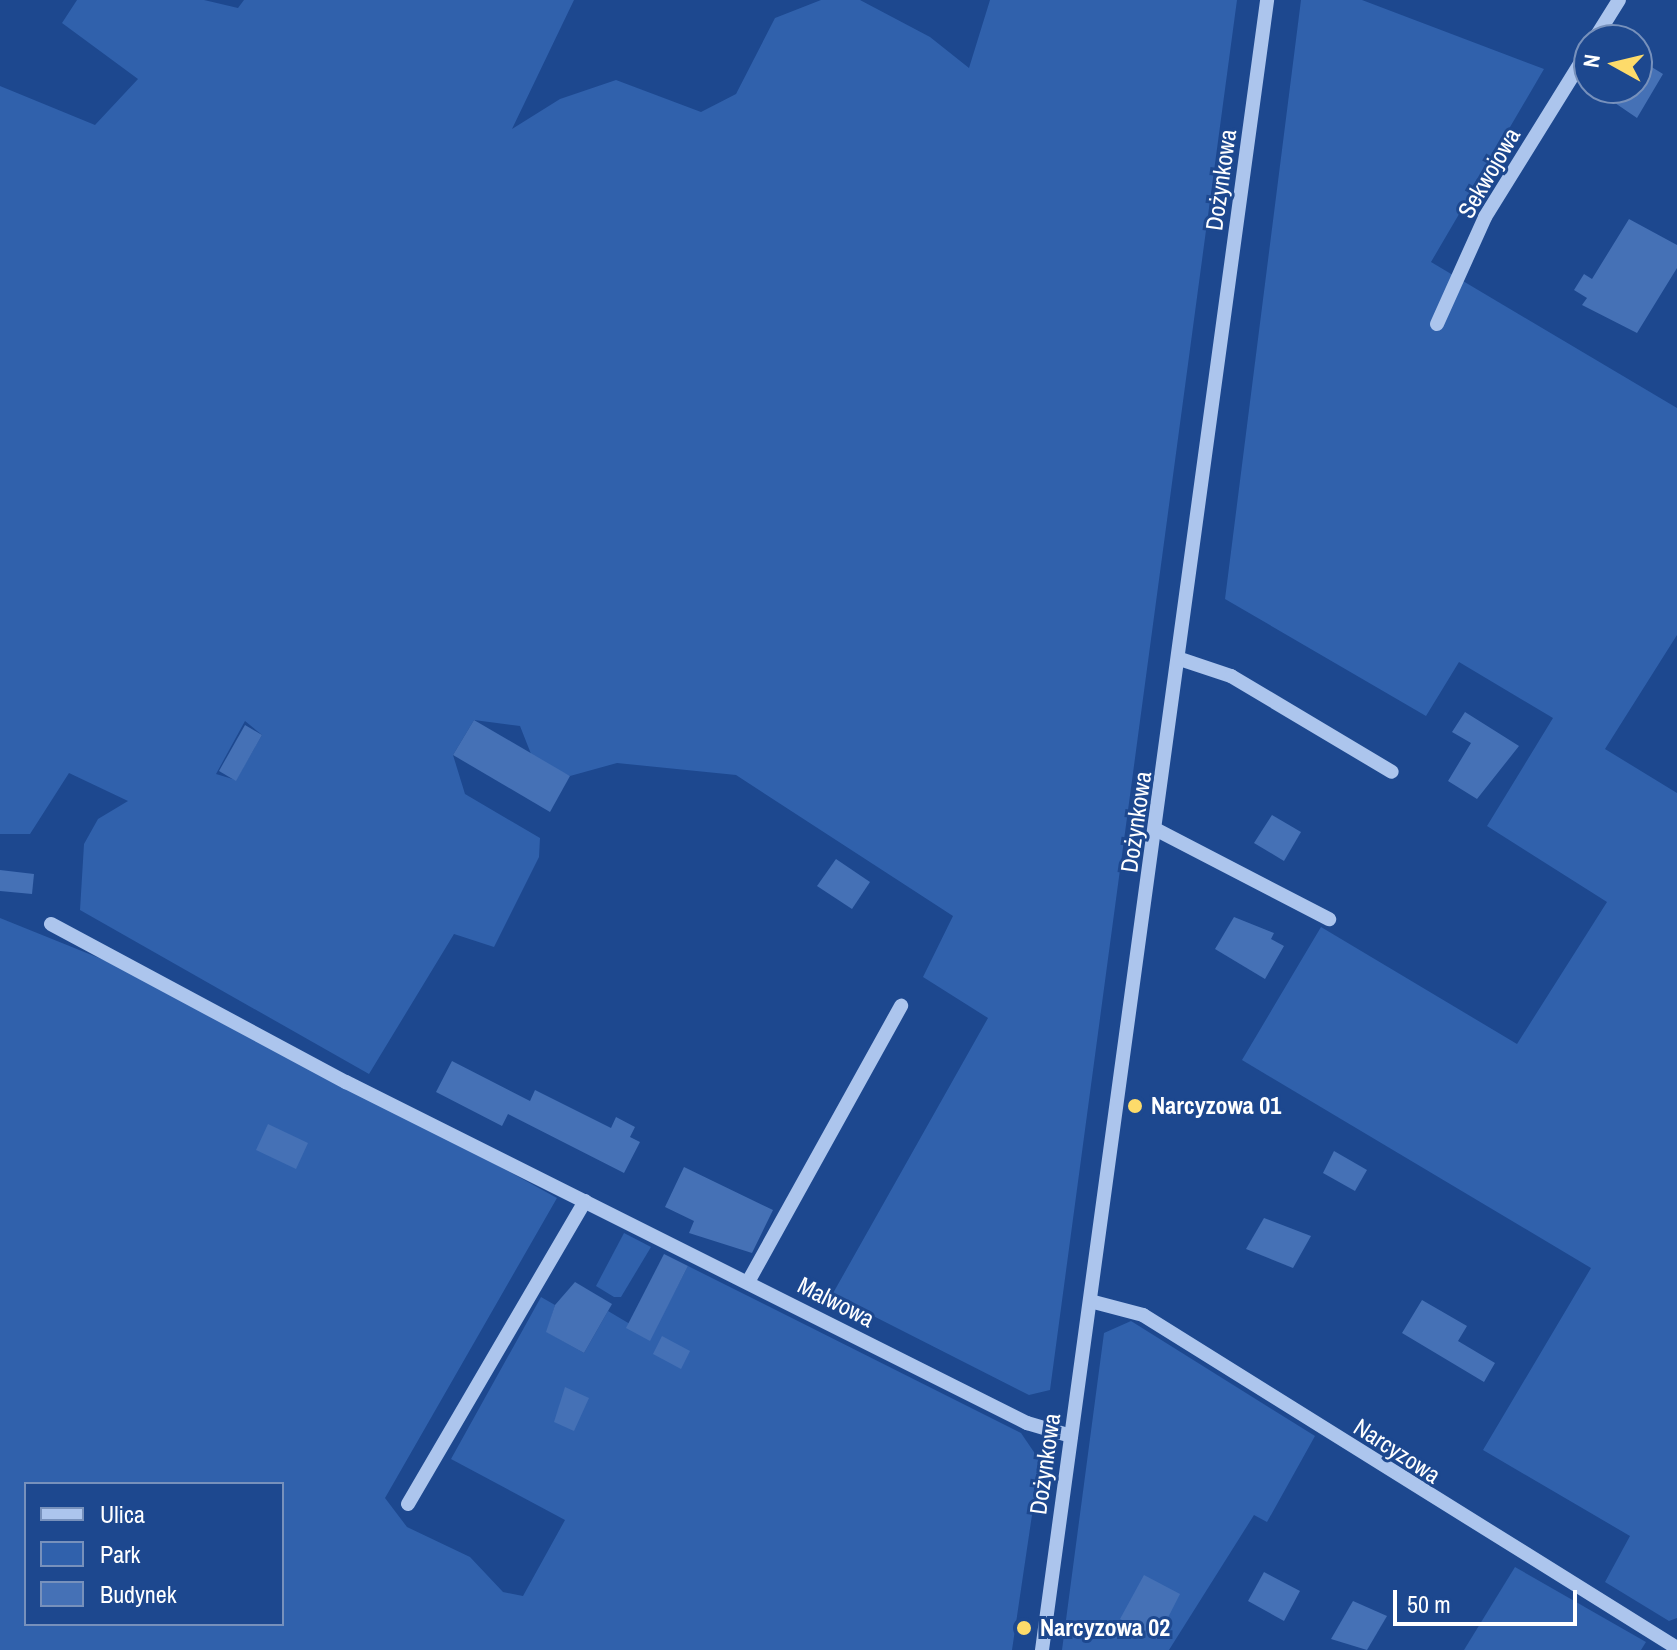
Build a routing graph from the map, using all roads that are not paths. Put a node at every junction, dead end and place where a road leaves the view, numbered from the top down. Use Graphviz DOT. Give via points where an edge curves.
graph roads {
  1 [pos="1267,0"];
  2 [pos="1619,0"];
  3 [pos="1604,24"];
  4 [pos="1573,75"];
  5 [pos="1437,324"];
  6 [pos="1180,659"];
  7 [pos="1392,772"];
  8 [pos="1157,830"];
  9 [pos="1329,919"];
  10 [pos="51,924"];
  11 [pos="901,1006"];
  12 [pos="585,1201"];
  13 [pos="748,1282"];
  14 [pos="1090,1301"];
  15 [pos="1071,1436"];
  16 [pos="408,1504"];
  17 [pos="1677,1648"];
  18 [pos="1042,1650"];
  1 -- 6 [label="street, Dożynkowa"];
  2 -- 3 [label="street"];
  4 -- 5 [label="street, Sekwojowa" via="1485,217"];
  6 -- 7 [label="street" via="1231,676"];
  6 -- 8 [label="street, Dożynkowa"];
  8 -- 9 [label="street"];
  8 -- 14 [label="street, Dożynkowa"];
  10 -- 12 [label="street, Malwowa"];
  11 -- 13 [label="street"];
  12 -- 13 [label="street, Malwowa"];
  12 -- 16 [label="street"];
  13 -- 15 [label="street, Malwowa" via="1027,1423"];
  14 -- 15 [label="street, Dożynkowa"];
  14 -- 17 [label="street, Narcyzowa" via="1143,1315"];
  15 -- 18 [label="street, Dożynkowa"];
}
